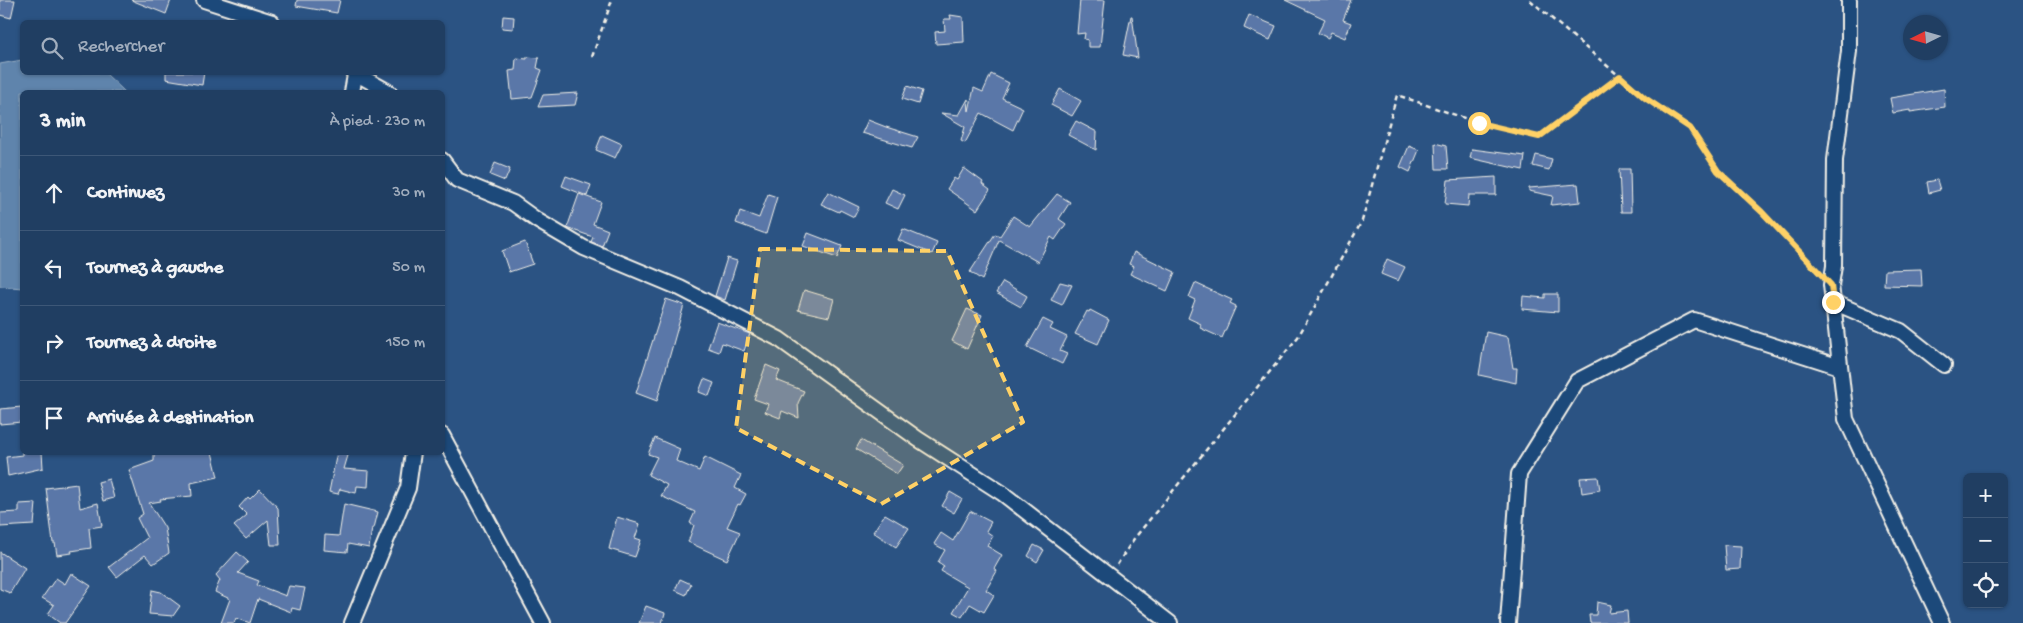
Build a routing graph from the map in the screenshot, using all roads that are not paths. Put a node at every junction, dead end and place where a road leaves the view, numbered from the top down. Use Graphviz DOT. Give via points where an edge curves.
graph roads {
  1 [pos="204,0"];
  2 [pos="1849,0"];
  3 [pos="266,20"];
  4 [pos="354,75"];
  5 [pos="356,75"];
  6 [pos="352,90"];
  7 [pos="385,90"];
  8 [pos="445,164"];
  9 [pos="1833,302"];
  10 [pos="1944,365"];
  11 [pos="1840,367"];
  12 [pos="445,441"];
  13 [pos="413,455"];
  14 [pos="352,623"];
  15 [pos="543,623"];
  16 [pos="1170,623"];
  17 [pos="1508,623"];
  18 [pos="1942,623"];
  1 -- 3 [label="street"];
  2 -- 9 [label="street" via="1849,51 1835,160"];
  4 -- 6 [label="street"];
  5 -- 7 [label="street"];
  8 -- 16 [label="street" via="457,180 513,203 584,248 680,288 779,339 918,439 1002,493"];
  9 -- 10 [label="street" via="1901,331"];
  9 -- 11 [label="street"];
  11 -- 17 [label="street" via="1694,320 1577,381 1519,474"];
  11 -- 18 [label="street" via="1846,419"];
  12 -- 15 [label="street"];
  13 -- 14 [label="street" via="408,488"];
}
